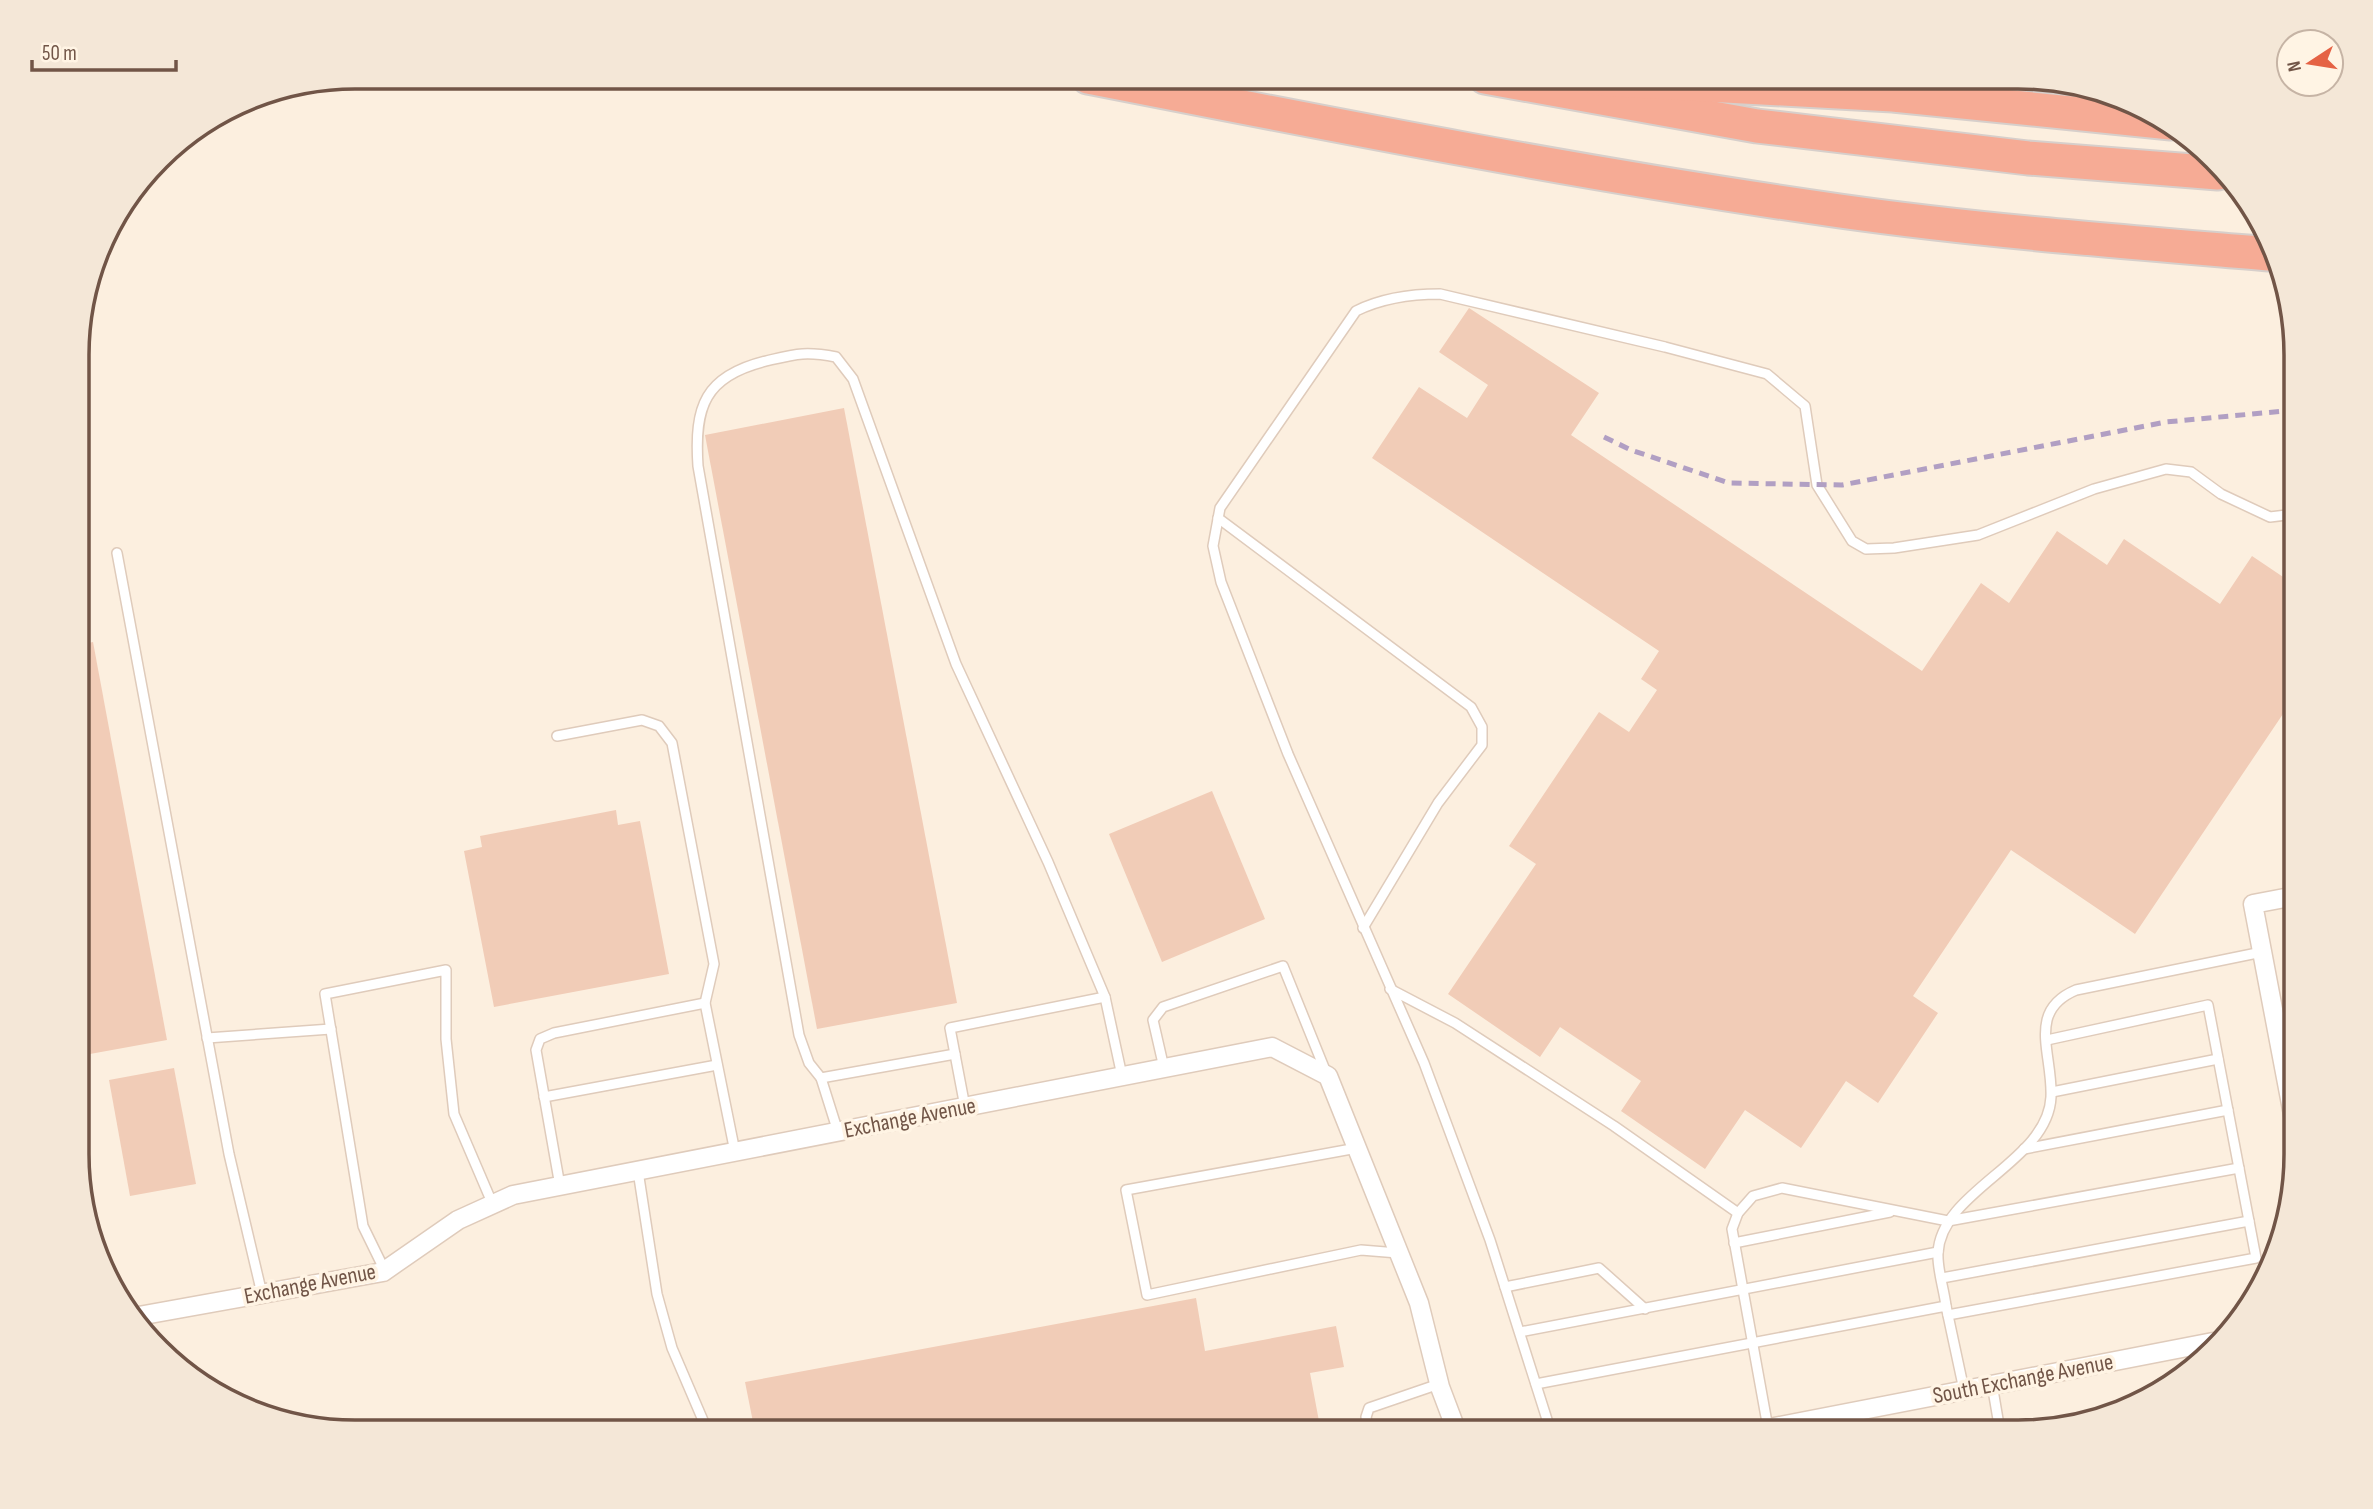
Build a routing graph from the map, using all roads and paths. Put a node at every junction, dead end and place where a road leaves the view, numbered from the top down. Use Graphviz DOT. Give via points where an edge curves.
graph roads {
  1 [pos="1151,89"];
  2 [pos="1552,89"];
  3 [pos="1780,89"];
  4 [pos="2141,120"];
  5 [pos="2211,172"];
  6 [pos="2263,253"];
  7 [pos="2284,515"];
  8 [pos="1218,518"];
  9 [pos="117,554"];
  10 [pos="557,736"];
  11 [pos="2284,899"];
  12 [pos="1363,928"];
  13 [pos="2262,952"];
  14 [pos="1390,989"];
  15 [pos="1105,997"];
  16 [pos="705,1003"];
  17 [pos="331,1029"];
  18 [pos="207,1038"];
  19 [pos="2046,1040"];
  20 [pos="955,1054"];
  21 [pos="2218,1059"];
  22 [pos="717,1065"];
  23 [pos="2284,1067"];
  24 [pos="1164,1068"];
  25 [pos="1122,1076"];
  26 [pos="1328,1076"];
  27 [pos="821,1078"];
  28 [pos="2052,1091"];
  29 [pos="544,1097"];
  30 [pos="965,1107"];
  31 [pos="2228,1110"];
  32 [pos="838,1132"];
  33 [pos="1357,1149"];
  34 [pos="2022,1150"];
  35 [pos="735,1152"];
  36 [pos="2239,1168"];
  37 [pos="638,1171"];
  38 [pos="560,1186"];
  39 [pos="492,1205"];
  40 [pos="1896,1211"];
  41 [pos="1738,1213"];
  42 [pos="1948,1221"];
  43 [pos="2249,1221"];
  44 [pos="1734,1243"];
  45 [pos="1938,1252"];
  46 [pos="1398,1253"];
  47 [pos="385,1271"];
  48 [pos="1942,1278"];
  49 [pos="1505,1287"];
  50 [pos="1742,1291"];
  51 [pos="262,1294"];
  52 [pos="1645,1309"];
  53 [pos="1947,1311"];
  54 [pos="143,1315"];
  55 [pos="1520,1332"];
  56 [pos="1751,1343"];
  57 [pos="2204,1344"];
  58 [pos="1439,1384"];
  59 [pos="1536,1384"];
  60 [pos="1992,1384"];
  61 [pos="1964,1390"];
  62 [pos="703,1420"];
  63 [pos="1367,1420"];
  64 [pos="1452,1420"];
  65 [pos="1547,1420"];
  66 [pos="1766,1420"];
  67 [pos="1825,1420"];
  68 [pos="1998,1420"];
  1 -- 6 [label="highway" via="1589,173 1842,212"];
  2 -- 5 [label="highway" via="1757,126 2028,158"];
  3 -- 4 [label="highway" via="1893,95"];
  7 -- 8 [label="lane" via="2270,517 2221,494 2191,472 2166,469 2094,489 1978,535 1866,548 1852,541 1817,485 1805,406 1767,374 1665,346 1430,294 1373,303 1356,311 1220,508"];
  8 -- 12 [label="lane" via="1213,546 1221,582"];
  8 -- 12 [label="lane" via="1471,707 1482,727 1482,745 1438,803"];
  9 -- 18 [label="lane"];
  10 -- 16 [label="lane" via="642,720 659,726 672,743 714,964"];
  11 -- 13 [label="street" via="2253,904"];
  12 -- 14 [label="lane"];
  13 -- 19 [label="lane" via="2061,996 2048,1010"];
  13 -- 23 [label="street"];
  14 -- 41 [label="lane" via="1489,1045"];
  14 -- 49 [label="lane" via="1424,1063"];
  15 -- 20 [label="lane" via="950,1028"];
  15 -- 25 [label="lane"];
  15 -- 27 [label="lane" via="956,664 853,379 836,357 807,351 740,367 714,385 701,411 698,466 799,1035 809,1063"];
  16 -- 22 [label="lane"];
  16 -- 29 [label="lane" via="554,1033 540,1040 536,1050"];
  17 -- 18 [label="lane"];
  17 -- 39 [label="lane" via="326,994 446,970 453,1114"];
  17 -- 47 [label="lane" via="363,1226"];
  18 -- 51 [label="lane"];
  19 -- 21 [label="lane" via="2208,1005"];
  19 -- 28 [label="lane"];
  20 -- 27 [label="lane"];
  20 -- 30 [label="lane"];
  21 -- 28 [label="lane"];
  21 -- 31 [label="lane"];
  22 -- 29 [label="lane"];
  22 -- 35 [label="lane"];
  24 -- 25 [label="street, Exchange Avenue"];
  24 -- 26 [label="street, Exchange Avenue" via="1272,1047"];
  24 -- 26 [label="lane" via="1153,1020 1163,1007 1283,966"];
  25 -- 30 [label="street, Exchange Avenue"];
  26 -- 33 [label="street"];
  27 -- 32 [label="lane"];
  28 -- 34 [label="lane" via="2039,1132"];
  29 -- 38 [label="lane"];
  30 -- 32 [label="street, Exchange Avenue"];
  31 -- 34 [label="lane"];
  31 -- 36 [label="lane"];
  32 -- 35 [label="street, Exchange Avenue"];
  33 -- 46 [label="street"];
  33 -- 46 [label="lane" via="1126,1191 1147,1295 1361,1250"];
  34 -- 42 [label="lane"];
  35 -- 37 [label="street, Exchange Avenue"];
  36 -- 42 [label="lane"];
  36 -- 43 [label="lane"];
  37 -- 38 [label="street, Exchange Avenue"];
  37 -- 62 [label="lane" via="657,1294 671,1348"];
  38 -- 39 [label="street, Exchange Avenue" via="513,1195"];
  39 -- 47 [label="street, Exchange Avenue" via="458,1220"];
  40 -- 41 [label="lane" via="1782,1188 1753,1196"];
  40 -- 42 [label="lane"];
  40 -- 44 [label="lane"];
  41 -- 44 [label="lane" via="1732,1229"];
  42 -- 45 [label="lane"];
  43 -- 48 [label="lane"];
  43 -- 53 [label="lane" via="2256,1258"];
  44 -- 50 [label="lane"];
  45 -- 48 [label="lane"];
  45 -- 50 [label="lane"];
  46 -- 58 [label="street" via="1419,1303"];
  47 -- 51 [label="street, Exchange Avenue"];
  48 -- 53 [label="lane"];
  49 -- 52 [label="lane" via="1599,1268"];
  49 -- 55 [label="lane"];
  50 -- 52 [label="lane"];
  50 -- 56 [label="lane"];
  51 -- 54 [label="street, Exchange Avenue"];
  52 -- 55 [label="lane"];
  53 -- 56 [label="lane"];
  53 -- 61 [label="lane"];
  55 -- 59 [label="lane"];
  56 -- 59 [label="lane"];
  56 -- 66 [label="lane"];
  57 -- 60 [label="street, South Exchange Avenue"];
  58 -- 63 [label="lane" via="1369,1408"];
  58 -- 64 [label="street"];
  59 -- 65 [label="lane"];
  60 -- 61 [label="street, South Exchange Avenue"];
  60 -- 68 [label="lane"];
  61 -- 67 [label="street, South Exchange Avenue"];
}
